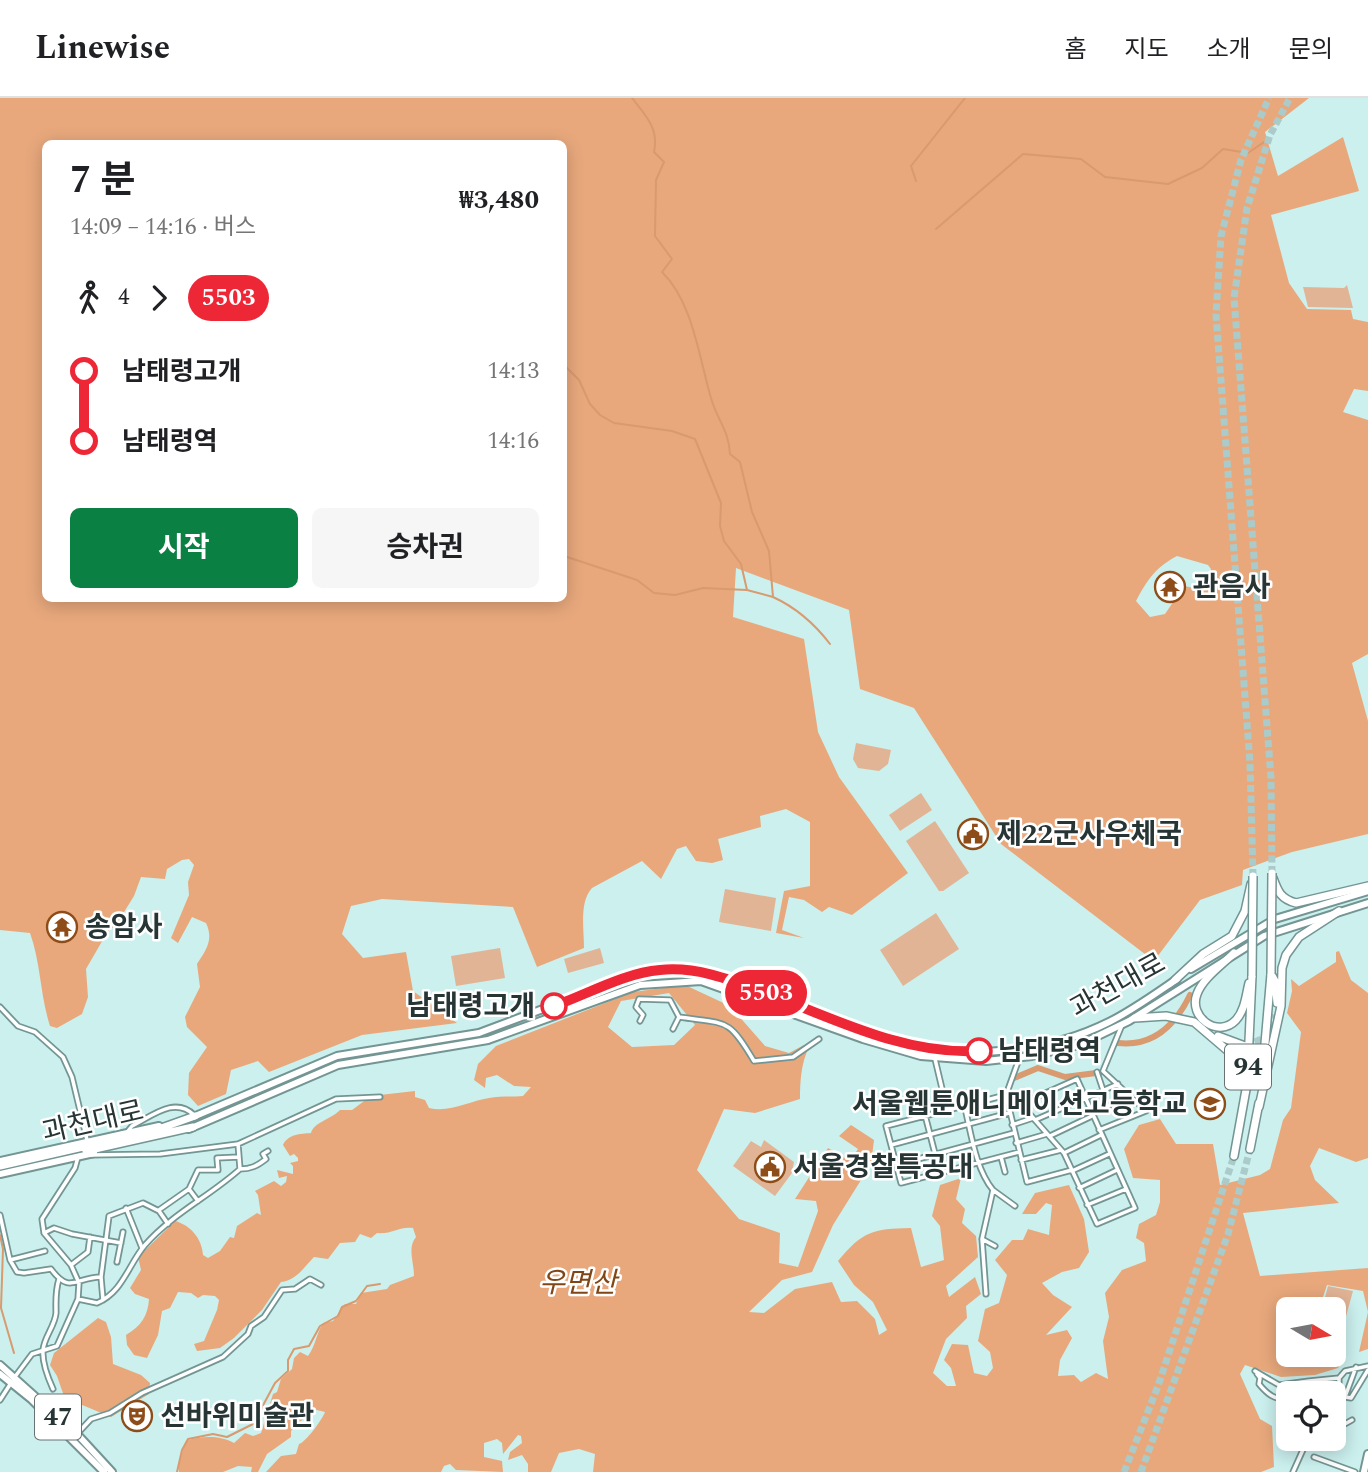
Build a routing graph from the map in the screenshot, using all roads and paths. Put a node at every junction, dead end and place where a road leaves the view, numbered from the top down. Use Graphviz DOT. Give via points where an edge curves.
graph roads {
  1 [pos="1368,888"];
  2 [pos="1368,903"];
  3 [pos="1339,911"];
  4 [pos="1234,953"];
  5 [pos="1271,974"];
  6 [pos="1252,976"];
  7 [pos="1175,980"];
  8 [pos="0,1007"];
  9 [pos="1126,1013"];
  10 [pos="1276,1015"];
  11 [pos="679,1017"];
  12 [pos="834,1019"];
  13 [pos="640,1021"];
  14 [pos="1129,1021"];
  15 [pos="1194,1022"];
  16 [pos="830,1028"];
  17 [pos="673,1029"];
  18 [pos="820,1039"];
  19 [pos="1245,1046"];
  20 [pos="1020,1048"];
  21 [pos="797,1055"];
  22 [pos="935,1059"];
  23 [pos="1019,1059"];
  24 [pos="795,1061"];
  25 [pos="1097,1072"];
  26 [pos="1118,1084"];
  27 [pos="1103,1090"];
  28 [pos="1006,1095"];
  29 [pos="1128,1096"];
  30 [pos="380,1097"];
  31 [pos="1084,1098"];
  32 [pos="964,1104"];
  33 [pos="1021,1104"];
  34 [pos="1259,1107"];
  35 [pos="1243,1108"];
  36 [pos="944,1110"];
  37 [pos="1009,1113"];
  38 [pos="925,1115"];
  39 [pos="1092,1115"];
  40 [pos="195,1116"];
  41 [pos="1034,1119"];
  42 [pos="969,1124"];
  43 [pos="1012,1125"];
  44 [pos="193,1127"];
  45 [pos="126,1133"];
  46 [pos="1014,1133"];
  47 [pos="1100,1133"];
  48 [pos="930,1135"];
  49 [pos="1048,1135"];
  50 [pos="88,1140"];
  51 [pos="974,1143"];
  52 [pos="1017,1143"];
  53 [pos="238,1144"];
  54 [pos="891,1145"];
  55 [pos="1250,1149"];
  56 [pos="268,1151"];
  57 [pos="1019,1152"];
  58 [pos="1063,1152"];
  59 [pos="88,1154"];
  60 [pos="935,1154"];
  61 [pos="1109,1154"];
  62 [pos="79,1156"];
  63 [pos="1234,1156"];
  64 [pos="239,1157"];
  65 [pos="1001,1157"];
  66 [pos="1021,1160"];
  67 [pos="979,1162"];
  68 [pos="896,1165"];
  69 [pos="0,1168"];
  70 [pos="240,1169"];
  71 [pos="1117,1170"];
  72 [pos="1072,1171"];
  73 [pos="1005,1172"];
  74 [pos="940,1173"];
  75 [pos="1079,1188"];
  76 [pos="189,1189"];
  77 [pos="1126,1189"];
  78 [pos="993,1191"];
  79 [pos="198,1200"];
  80 [pos="1087,1205"];
  81 [pos="1015,1206"];
  82 [pos="127,1208"];
  83 [pos="159,1211"];
  84 [pos="0,1214"];
  85 [pos="168,1224"];
  86 [pos="123,1232"];
  87 [pos="44,1233"];
  88 [pos="90,1237"];
  89 [pos="982,1239"];
  90 [pos="107,1240"];
  91 [pos="121,1242"];
  92 [pos="995,1246"];
  93 [pos="142,1249"];
  94 [pos="45,1251"];
  95 [pos="10,1259"];
  96 [pos="117,1262"];
  97 [pos="71,1265"];
  98 [pos="101,1277"];
  99 [pos="59,1279"];
  100 [pos="79,1283"];
  101 [pos="321,1285"];
  102 [pos="986,1294"];
  103 [pos="78,1299"];
  104 [pos="103,1300"];
  105 [pos="43,1350"];
  106 [pos="0,1365"];
  107 [pos="1356,1367"];
  108 [pos="1368,1368"];
  109 [pos="0,1374"];
  110 [pos="1339,1378"];
  111 [pos="12,1380"];
  112 [pos="1325,1380"];
  113 [pos="1309,1381"];
  114 [pos="1276,1383"];
  115 [pos="53,1389"];
  116 [pos="1276,1398"];
  117 [pos="0,1400"];
  118 [pos="1352,1420"];
  119 [pos="1346,1423"];
  120 [pos="77,1434"];
  121 [pos="1302,1451"];
  122 [pos="1368,1454"];
  123 [pos="1314,1457"];
  124 [pos="104,1472"];
  125 [pos="112,1472"];
  126 [pos="1293,1472"];
  127 [pos="1355,1472"];
  128 [pos="1364,1472"];
  1 -- 5 [label="highway, 94, bridge" via="1305,902 1285,900 1272,873"];
  1 -- 7 [label="main road, 과천대로" via="1275,919"];
  2 -- 3 [label="main road, 과천대로"];
  3 -- 4 [label="main road, 과천대로" via="1273,932"];
  3 -- 34 [label="highway" via="1299,937 1286,955 1281,1006"];
  4 -- 6 [label="highway" via="1198,991 1199,1017 1214,1027 1234,1022"];
  4 -- 14 [label="main road, 과천대로"];
  5 -- 10 [label="highway" via="1277,990"];
  5 -- 34 [label="highway, 94"];
  6 -- 7 [label="highway, 94, bridge" via="1253,876 1242,919 1232,936"];
  6 -- 35 [label="highway, 94"];
  7 -- 9 [label="main road, 과천대로"];
  8 -- 50 [label="street" via="18,1026 35,1032 63,1057"];
  9 -- 14 [label="main road"];
  9 -- 20 [label="main road, 과천대로" via="1061,1040"];
  11 -- 13 [label="street" via="670,1000 639,999"];
  11 -- 17 [label="street"];
  11 -- 21 [label="street" via="727,1024 754,1061"];
  12 -- 16 [label="main road"];
  12 -- 20 [label="main road, 과천대로" via="923,1047 959,1052"];
  12 -- 40 [label="main road, 과천대로" via="704,972 661,970 635,974 479,1033 337,1056"];
  14 -- 15 [label="highway" via="1166,1016"];
  14 -- 23 [label="main road, 과천대로" via="1079,1045"];
  14 -- 26 [label="street, 과천대로" via="1103,1071"];
  15 -- 19 [label="highway" via="1226,1041"];
  15 -- 35 [label="highway" via="1235,1057 1242,1076"];
  16 -- 22 [label="main road, 과천대로"];
  16 -- 44 [label="main road, 과천대로" via="701,981 640,985 488,1040 338,1065"];
  18 -- 21 [label="street"];
  20 -- 23 [label="main road"];
  21 -- 24 [label="street"];
  22 -- 23 [label="main road, 과천대로"];
  22 -- 36 [label="street"];
  23 -- 28 [label="street"];
  25 -- 27 [label="street"];
  26 -- 27 [label="street"];
  26 -- 29 [label="street, 과천대로"];
  27 -- 31 [label="street"];
  28 -- 32 [label="street"];
  28 -- 33 [label="street"];
  28 -- 37 [label="street"];
  29 -- 39 [label="street"];
  29 -- 47 [label="street, 과천대로" via="1146,1111"];
  30 -- 53 [label="street" via="336,1099"];
  31 -- 33 [label="street" via="1077,1079"];
  31 -- 39 [label="street"];
  31 -- 41 [label="street"];
  32 -- 36 [label="street"];
  32 -- 42 [label="street"];
  33 -- 41 [label="street"];
  34 -- 55 [label="highway, 94"];
  35 -- 63 [label="highway, 94"];
  36 -- 38 [label="street"];
  37 -- 42 [label="street"];
  37 -- 43 [label="street"];
  38 -- 48 [label="street"];
  38 -- 54 [label="street" via="887,1126"];
  39 -- 47 [label="street"];
  39 -- 49 [label="street"];
  40 -- 45 [label="main road"];
  40 -- 45 [label="street" via="173,1106"];
  40 -- 69 [label="highway, 과천대로" via="153,1131"];
  41 -- 43 [label="street"];
  41 -- 49 [label="street"];
  42 -- 48 [label="street"];
  42 -- 51 [label="street"];
  43 -- 46 [label="street"];
  44 -- 59 [label="main road, 과천대로"];
  44 -- 69 [label="highway, 과천대로"];
  45 -- 50 [label="main road"];
  46 -- 51 [label="street"];
  46 -- 52 [label="street"];
  47 -- 58 [label="street"];
  47 -- 61 [label="street"];
  48 -- 54 [label="street"];
  48 -- 60 [label="street"];
  49 -- 52 [label="street"];
  49 -- 58 [label="street"];
  50 -- 69 [label="main road"];
  51 -- 60 [label="street"];
  51 -- 67 [label="street"];
  52 -- 57 [label="street"];
  53 -- 59 [label="street" via="160,1154"];
  53 -- 64 [label="street"];
  54 -- 68 [label="street"];
  56 -- 70 [label="street" via="259,1164"];
  57 -- 65 [label="street"];
  57 -- 66 [label="street"];
  58 -- 66 [label="street"];
  58 -- 72 [label="street"];
  59 -- 62 [label="main road, 과천대로"];
  60 -- 68 [label="street"];
  60 -- 74 [label="street"];
  61 -- 71 [label="street"];
  61 -- 72 [label="street"];
  62 -- 69 [label="main road, 과천대로"];
  62 -- 87 [label="street" via="42,1219"];
  64 -- 70 [label="street"];
  64 -- 76 [label="street" via="217,1158 218,1170 198,1170"];
  65 -- 67 [label="street"];
  65 -- 73 [label="street"];
  66 -- 72 [label="street" via="1027,1182"];
  67 -- 74 [label="street"];
  67 -- 78 [label="street"];
  68 -- 74 [label="street" via="901,1184"];
  70 -- 79 [label="street"];
  71 -- 75 [label="street"];
  71 -- 77 [label="street"];
  72 -- 75 [label="street"];
  75 -- 80 [label="street"];
  76 -- 79 [label="street"];
  76 -- 83 [label="street"];
  77 -- 80 [label="street"];
  77 -- 80 [label="street" via="1135,1208 1097,1224"];
  78 -- 81 [label="street"];
  78 -- 89 [label="street"];
  79 -- 85 [label="street"];
  82 -- 83 [label="street" via="143,1203"];
  82 -- 90 [label="street" via="109,1216"];
  82 -- 93 [label="street"];
  83 -- 85 [label="street"];
  84 -- 95 [label="street"];
  85 -- 93 [label="street"];
  86 -- 91 [label="street"];
  87 -- 88 [label="street" via="54,1228"];
  87 -- 97 [label="street"];
  88 -- 90 [label="street"];
  88 -- 97 [label="street" via="88,1252"];
  89 -- 92 [label="street"];
  89 -- 102 [label="street"];
  90 -- 91 [label="street"];
  90 -- 98 [label="street"];
  91 -- 96 [label="street"];
  93 -- 104 [label="street" via="121,1284"];
  94 -- 95 [label="street"];
  95 -- 99 [label="street" via="17,1272 51,1269"];
  97 -- 100 [label="street"];
  98 -- 100 [label="street"];
  98 -- 104 [label="street"];
  99 -- 100 [label="street" via="66,1284"];
  99 -- 105 [label="street" via="53,1326"];
  100 -- 103 [label="street"];
  101 -- 120 [label="street" via="310,1279 295,1289 282,1290 264,1317 222,1357 91,1419"];
  103 -- 104 [label="street" via="88,1303"];
  103 -- 105 [label="street" via="57,1346"];
  105 -- 111 [label="street" via="32,1354"];
  105 -- 115 [label="street"];
  106 -- 111 [label="main road, 47"];
  107 -- 108 [label="street"];
  107 -- 108 [label="street" via="1345,1397 1351,1398"];
  107 -- 110 [label="street"];
  109 -- 111 [label="main road"];
  110 -- 112 [label="street"];
  111 -- 117 [label="street"];
  111 -- 120 [label="main road, 47"];
  111 -- 124 [label="main road"];
  112 -- 113 [label="street"];
  114 -- 116 [label="street" via="1255,1371 1266,1392"];
  118 -- 119 [label="street"];
  120 -- 125 [label="main road, 47"];
  121 -- 126 [label="street"];
  122 -- 128 [label="main road"];
  123 -- 127 [label="street"];
}
